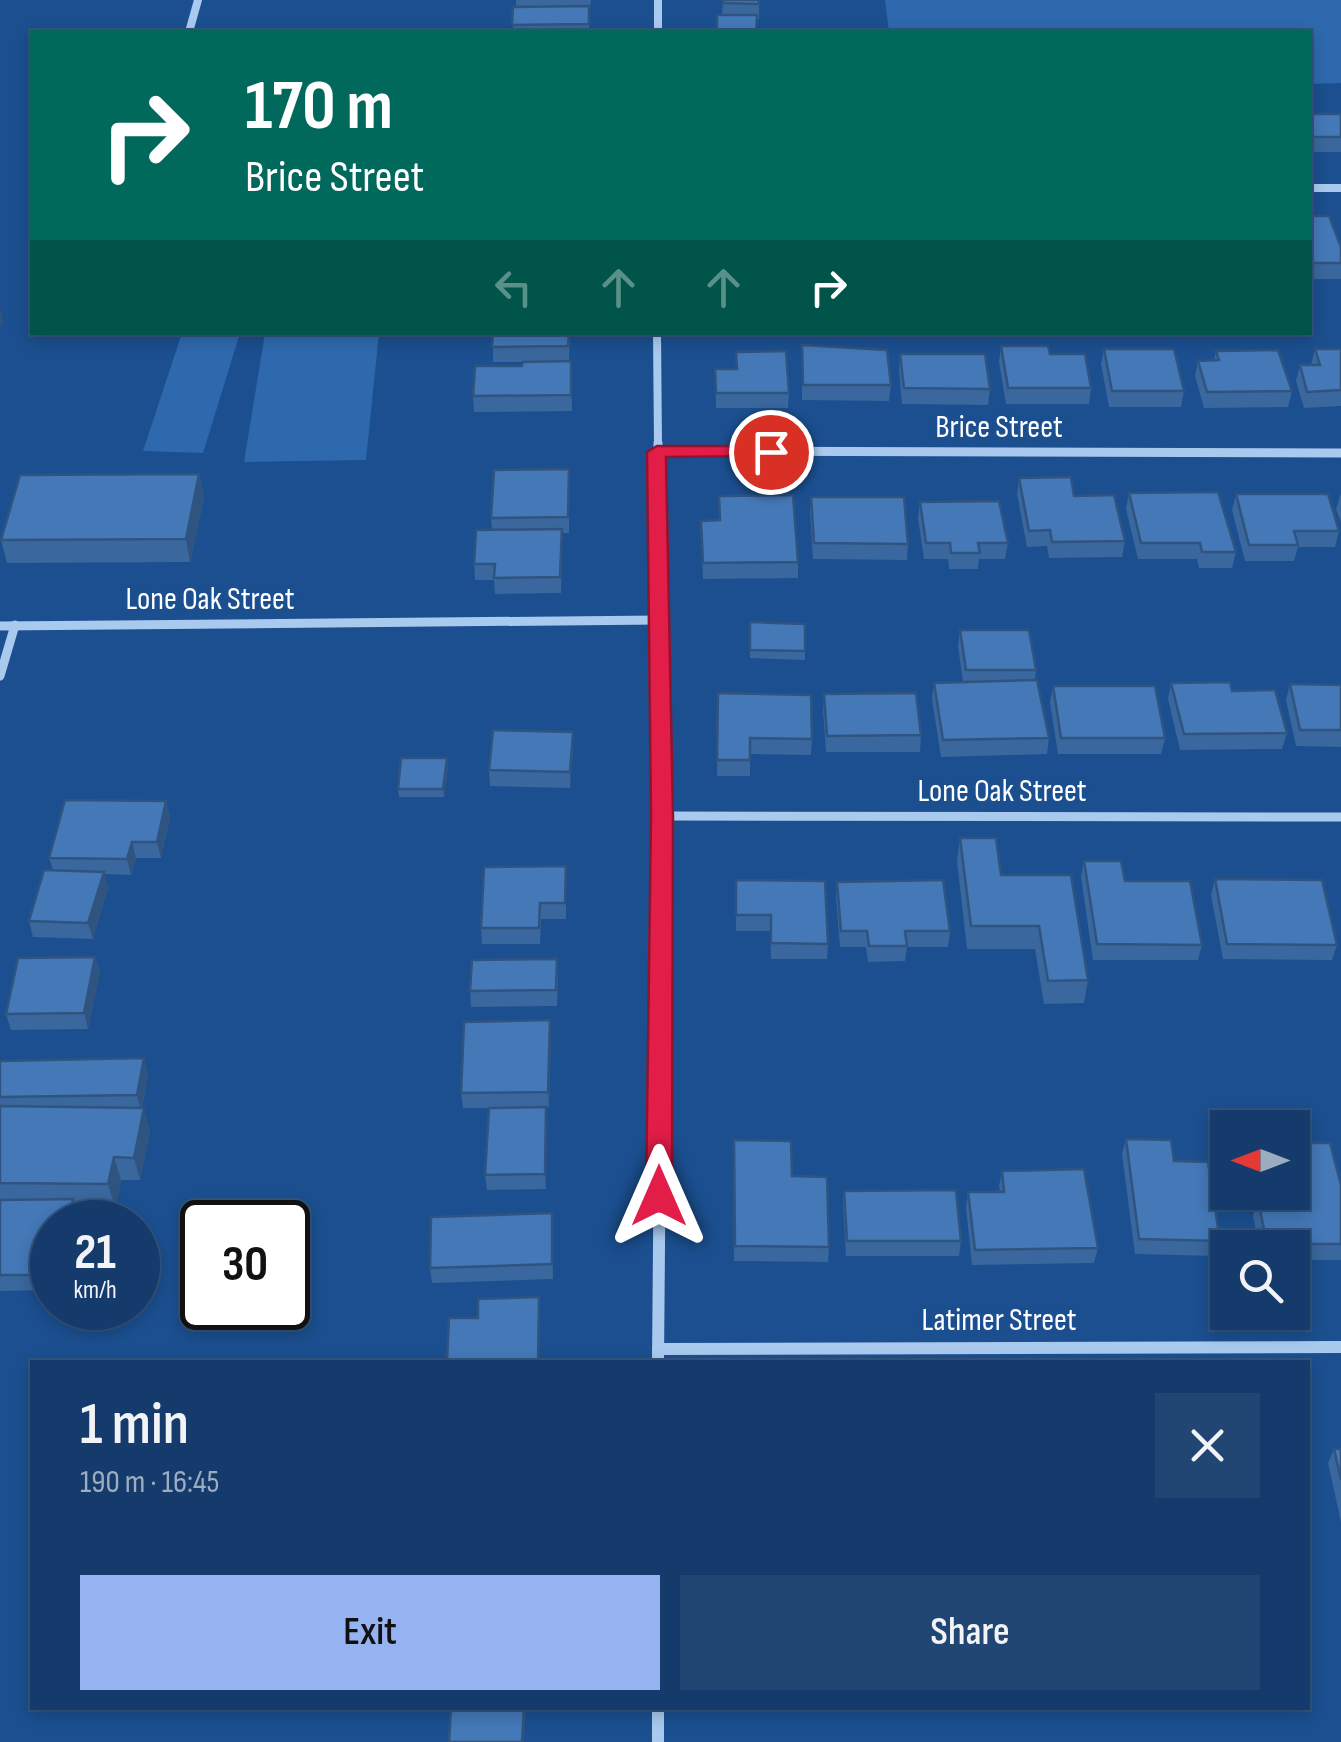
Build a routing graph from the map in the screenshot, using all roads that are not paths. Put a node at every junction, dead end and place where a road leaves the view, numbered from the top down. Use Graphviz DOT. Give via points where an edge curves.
graph roads {
  1 [pos="198,0"];
  2 [pos="658,0"];
  3 [pos="190,30"];
  4 [pos="658,30"];
  5 [pos="1312,188"];
  6 [pos="1341,188"];
  7 [pos="657,335"];
  8 [pos="657,452"];
  9 [pos="1341,453"];
  10 [pos="660,620"];
  11 [pos="0,626"];
  12 [pos="14,626"];
  13 [pos="0,676"];
  14 [pos="662,816"];
  15 [pos="1341,817"];
  16 [pos="1341,1347"];
  17 [pos="658,1356"];
  18 [pos="658,1710"];
  19 [pos="658,1742"];
  1 -- 3 [label="street"];
  2 -- 4 [label="street"];
  5 -- 6 [label="street"];
  7 -- 8 [label="street"];
  8 -- 9 [label="street, Brice Street"];
  8 -- 10 [label="street"];
  10 -- 12 [label="street, Lone Oak Street"];
  10 -- 14 [label="street"];
  11 -- 12 [label="street, Lone Oak Street"];
  12 -- 13 [label="street"];
  14 -- 15 [label="street, Lone Oak Street"];
  14 -- 17 [label="street"];
  16 -- 17 [label="street, Latimer Street"];
  18 -- 19 [label="street"];
}
